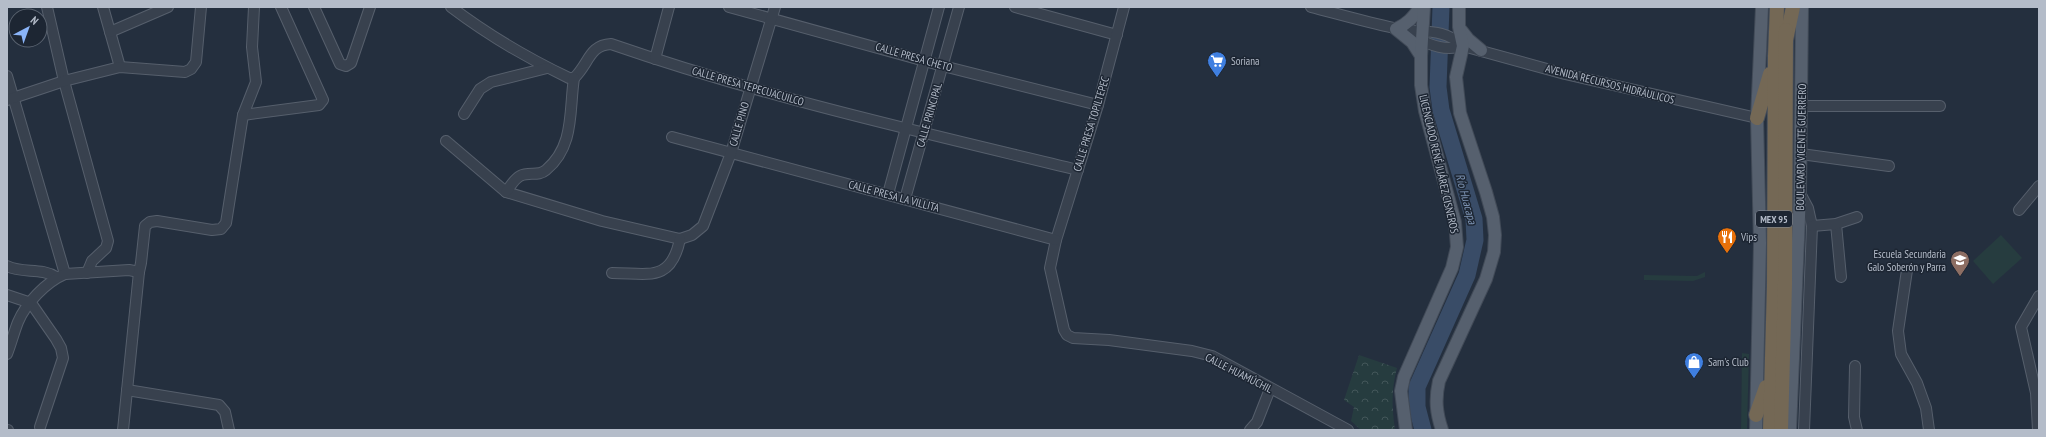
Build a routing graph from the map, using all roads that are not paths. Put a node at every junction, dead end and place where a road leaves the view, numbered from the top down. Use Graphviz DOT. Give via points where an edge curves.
graph roads {
  1 [pos="47,7"];
  2 [pos="103,7"];
  3 [pos="168,7"];
  4 [pos="200,7"];
  5 [pos="254,7"];
  6 [pos="281,7"];
  7 [pos="314,7"];
  8 [pos="370,7"];
  9 [pos="451,7"];
  10 [pos="669,7"];
  11 [pos="730,7"];
  12 [pos="775,7"];
  13 [pos="939,7"];
  14 [pos="959,7"];
  15 [pos="1015,7"];
  16 [pos="1124,7"];
  17 [pos="1310,7"];
  18 [pos="1420,7"];
  19 [pos="1424,7"];
  20 [pos="1459,7"];
  21 [pos="1762,7"];
  22 [pos="1777,7"];
  23 [pos="1787,7"];
  24 [pos="1793,7"];
  25 [pos="1802,7"];
  26 [pos="772,17"];
  27 [pos="1396,29"];
  28 [pos="110,32"];
  29 [pos="1456,32"];
  30 [pos="1116,35"];
  31 [pos="1425,36"];
  32 [pos="1463,46"];
  33 [pos="1481,50"];
  34 [pos="1780,51"];
  35 [pos="1421,56"];
  36 [pos="655,59"];
  37 [pos="925,60"];
  38 [pos="942,66"];
  39 [pos="120,67"];
  40 [pos="547,68"];
  41 [pos="7,76"];
  42 [pos="574,78"];
  43 [pos="64,81"];
  44 [pos="750,88"];
  45 [pos="10,99"];
  46 [pos="1098,105"];
  47 [pos="1802,106"];
  48 [pos="1940,106"];
  49 [pos="464,114"];
  50 [pos="244,115"];
  51 [pos="1757,118"];
  52 [pos="905,129"];
  53 [pos="924,132"];
  54 [pos="672,137"];
  55 [pos="446,141"];
  56 [pos="731,153"];
  57 [pos="1801,154"];
  58 [pos="1889,166"];
  59 [pos="1078,170"];
  60 [pos="2039,186"];
  61 [pos="506,192"];
  62 [pos="1800,193"];
  63 [pos="888,194"];
  64 [pos="905,199"];
  65 [pos="2019,210"];
  66 [pos="1856,217"];
  67 [pos="1836,224"];
  68 [pos="1812,226"];
  69 [pos="680,239"];
  70 [pos="1056,240"];
  71 [pos="7,266"];
  72 [pos="1907,270"];
  73 [pos="87,272"];
  74 [pos="139,272"];
  75 [pos="612,272"];
  76 [pos="60,276"];
  77 [pos="1842,277"];
  78 [pos="7,295"];
  79 [pos="2039,296"];
  80 [pos="31,303"];
  81 [pos="1074,338"];
  82 [pos="7,354"];
  83 [pos="1855,366"];
  84 [pos="1770,378"];
  85 [pos="1270,389"];
  86 [pos="127,390"];
  87 [pos="1401,391"];
  88 [pos="1756,415"];
  89 [pos="40,427"];
  90 [pos="123,430"];
  91 [pos="229,430"];
  92 [pos="1250,430"];
  93 [pos="1348,430"];
  94 [pos="1400,430"];
  95 [pos="1406,430"];
  96 [pos="1442,430"];
  97 [pos="1756,430"];
  98 [pos="1770,430"];
  99 [pos="1781,430"];
  100 [pos="1790,430"];
  101 [pos="1804,430"];
  102 [pos="1857,430"];
  103 [pos="1929,430"];
  104 [pos="2038,430"];
  1 -- 43 [label="street"];
  2 -- 28 [label="street"];
  3 -- 28 [label="street"];
  4 -- 39 [label="street" via="196,62 191,69 185,72"];
  5 -- 50 [label="street" via="252,47 256,82"];
  6 -- 50 [label="street" via="323,100 319,105"];
  7 -- 8 [label="street" via="340,64 346,66 351,63"];
  9 -- 40 [label="street" via="530,60"];
  10 -- 36 [label="street"];
  11 -- 26 [label="street, CALLE PRESA CHETO"];
  12 -- 26 [label="street, CALLE PINO"];
  13 -- 37 [label="street, CALLE PRINCIPAL"];
  14 -- 38 [label="street, CALLE PRINCIPAL"];
  15 -- 30 [label="street"];
  16 -- 30 [label="street, CALLE PRESA TOPILTEPEC"];
  17 -- 27 [label="street, AVENIDA RECURSOS HIDRÁULICOS"];
  18 -- 27 [label="main road" via="1414,17"];
  19 -- 31 [label="main road, LICENCIADO RENÉ JUÁREZ CISNEROS"];
  20 -- 29 [label="main road"];
  21 -- 51 [label="main road"];
  22 -- 34 [label="highway, BOULEVARD VICENTE GUERRERO / MEX 95"];
  23 -- 34 [label="highway, BOULEVARD VICENTE GUERRERO / MEX 95"];
  24 -- 34 [label="highway"];
  25 -- 47 [label="main road, BOULEVARD VICENTE GUERRERO"];
  26 -- 37 [label="street, CALLE PRESA CHETO"];
  26 -- 44 [label="street, CALLE PINO"];
  27 -- 31 [label="street, AVENIDA RECURSOS HIDRÁULICOS"];
  27 -- 35 [label="main road" via="1412,42"];
  28 -- 39 [label="street"];
  29 -- 31 [label="street, AVENIDA RECURSOS HIDRÁULICOS"];
  29 -- 32 [label="main road"];
  29 -- 33 [label="main road"];
  30 -- 46 [label="street, CALLE PRESA TOPILTEPEC"];
  31 -- 32 [label="street, AVENIDA RECURSOS HIDRÁULICOS" via="1451,49"];
  31 -- 35 [label="main road, LICENCIADO RENÉ JUÁREZ CISNEROS"];
  32 -- 33 [label="street, AVENIDA RECURSOS HIDRÁULICOS"];
  32 -- 96 [label="main road" via="1456,77 1460,113 1493,217 1495,240 1486,279 1440,381 1435,398"];
  33 -- 51 [label="street, AVENIDA RECURSOS HIDRÁULICOS" via="1565,74"];
  34 -- 51 [label="highway"];
  34 -- 84 [label="highway, BOULEVARD VICENTE GUERRERO / MEX 95"];
  34 -- 99 [label="highway, BOULEVARD VICENTE GUERRERO / MEX 95" via="1785,284"];
  35 -- 87 [label="main road, LICENCIADO RENÉ JUÁREZ CISNEROS" via="1421,85 1425,111 1455,222 1457,247 1452,268 1410,362"];
  36 -- 42 [label="street, CALLE PRESA TEPECUACUILCO" via="611,44 602,45 595,49"];
  36 -- 44 [label="street, CALLE PRESA TEPECUACUILCO"];
  37 -- 38 [label="street, CALLE PRESA CHETO"];
  37 -- 52 [label="street, CALLE PRINCIPAL"];
  38 -- 46 [label="street, CALLE PRESA CHETO"];
  38 -- 53 [label="street, CALLE PRINCIPAL"];
  39 -- 43 [label="street"];
  40 -- 42 [label="street"];
  40 -- 49 [label="street" via="491,82 480,89"];
  41 -- 45 [label="street"];
  42 -- 61 [label="street" via="570,101 571,122 561,152 546,170 536,175 519,176"];
  43 -- 45 [label="street"];
  43 -- 73 [label="street" via="108,241 106,248 92,260"];
  44 -- 52 [label="street, CALLE PRESA TEPECUACUILCO"];
  44 -- 56 [label="street, CALLE PINO"];
  45 -- 76 [label="street"];
  46 -- 59 [label="street, CALLE PRESA TOPILTEPEC"];
  47 -- 48 [label="street"];
  47 -- 57 [label="main road, BOULEVARD VICENTE GUERRERO"];
  50 -- 74 [label="street" via="226,223 221,229 212,230 157,220 150,222 145,226"];
  51 -- 88 [label="main road" via="1760,243"];
  52 -- 53 [label="street, CALLE PRESA TEPECUACUILCO"];
  52 -- 63 [label="street, CALLE PRINCIPAL"];
  53 -- 59 [label="street, CALLE PRESA TEPECUACUILCO"];
  53 -- 64 [label="street, CALLE PRINCIPAL"];
  54 -- 56 [label="street, CALLE PRESA LA VILLITA"];
  55 -- 61 [label="street"];
  56 -- 63 [label="street, CALLE PRESA LA VILLITA"];
  56 -- 69 [label="street, CALLE PINO" via="702,226 692,235"];
  57 -- 58 [label="street"];
  57 -- 62 [label="main road, BOULEVARD VICENTE GUERRERO"];
  59 -- 70 [label="street, CALLE PRESA TOPILTEPEC"];
  60 -- 65 [label="street"];
  61 -- 69 [label="street" via="602,221"];
  62 -- 68 [label="street" via="1808,208"];
  62 -- 100 [label="main road, BOULEVARD VICENTE GUERRERO"];
  63 -- 64 [label="street, CALLE PRESA LA VILLITA"];
  64 -- 70 [label="street, CALLE PRESA LA VILLITA"];
  66 -- 67 [label="street"];
  67 -- 68 [label="street"];
  67 -- 77 [label="street"];
  68 -- 101 [label="street"];
  69 -- 75 [label="street" via="674,261 656,274"];
  70 -- 81 [label="street, CALLE PRESA TOPILTEPEC" via="1050,268 1064,330"];
  71 -- 76 [label="street" via="16,270"];
  72 -- 103 [label="street" via="1898,331 1901,354 1917,383 1926,408"];
  73 -- 74 [label="street"];
  73 -- 76 [label="street"];
  74 -- 86 [label="street"];
  76 -- 80 [label="street"];
  78 -- 80 [label="street"];
  79 -- 104 [label="street" via="2021,327 2036,392"];
  80 -- 82 [label="street" via="19,321"];
  80 -- 89 [label="street" via="62,348 63,358"];
  81 -- 85 [label="street, CALLE HUAMÚCHIL" via="1109,340 1212,356"];
  83 -- 102 [label="street" via="1854,417"];
  84 -- 88 [label="highway"];
  84 -- 98 [label="highway, BOULEVARD VICENTE GUERRERO / MEX 95"];
  85 -- 92 [label="street" via="1257,422"];
  85 -- 93 [label="street, CALLE HUAMÚCHIL"];
  86 -- 90 [label="street"];
  86 -- 91 [label="street" via="219,405 223,408"];
  87 -- 94 [label="street"];
  87 -- 95 [label="main road, LICENCIADO RENÉ JUÁREZ CISNEROS"];
  88 -- 97 [label="main road"];
}
